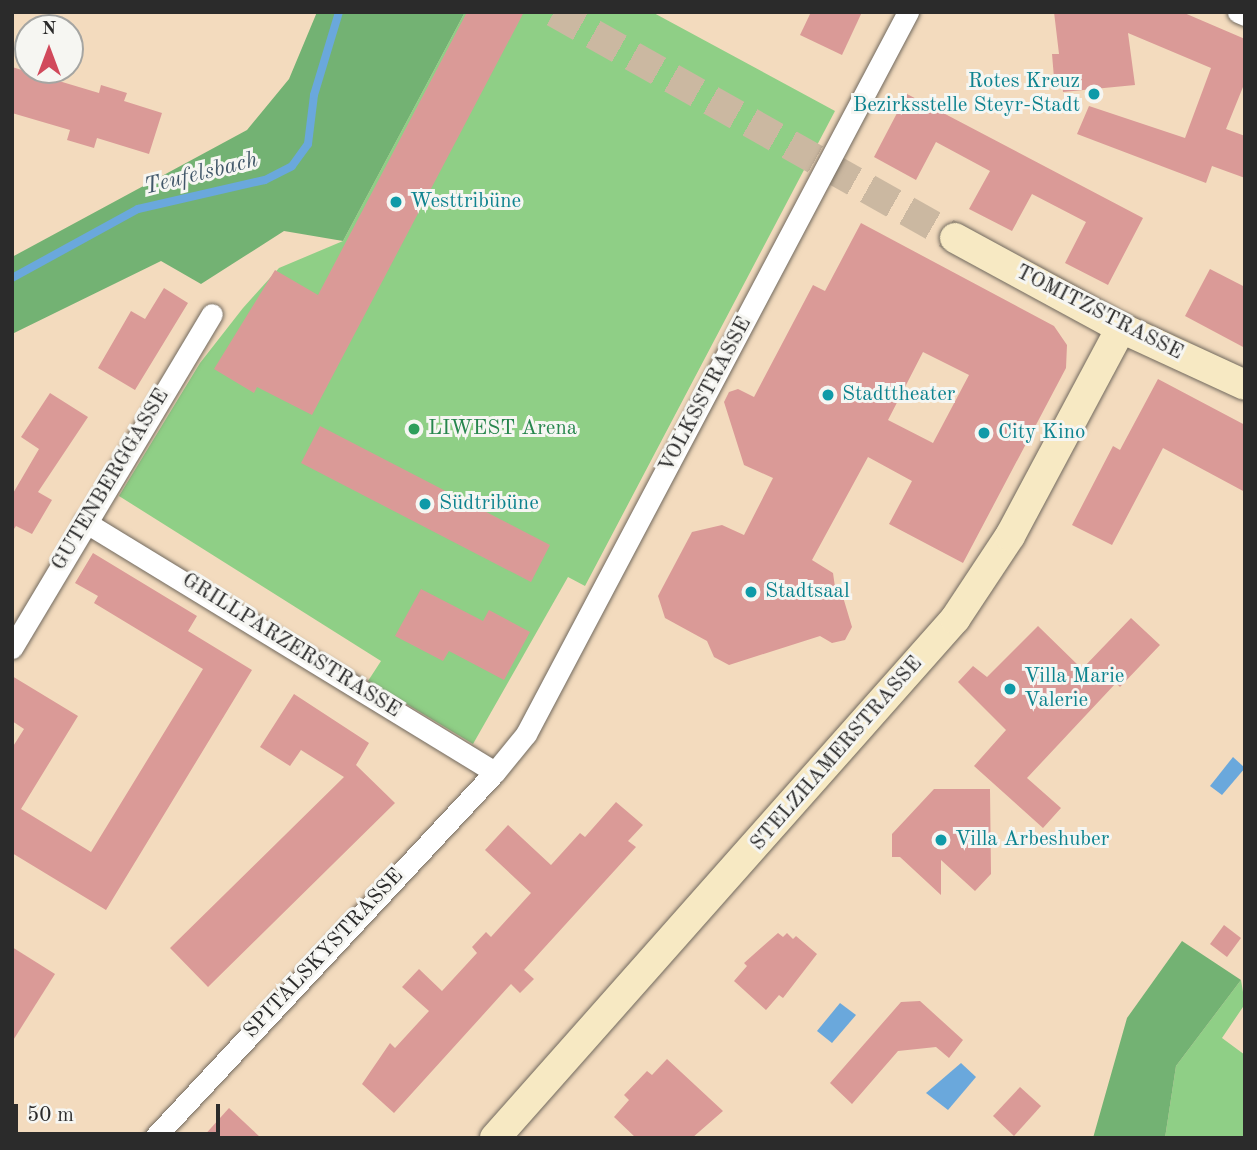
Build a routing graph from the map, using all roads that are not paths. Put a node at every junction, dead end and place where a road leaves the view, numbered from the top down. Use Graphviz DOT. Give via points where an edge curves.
graph roads {
  1 [pos="908,12"];
  2 [pos="1238,12"];
  3 [pos="1245,15"];
  4 [pos="955,238"];
  5 [pos="212,314"];
  6 [pos="1121,328"];
  7 [pos="1245,385"];
  8 [pos="85,522"];
  9 [pos="12,648"];
  10 [pos="495,772"];
  11 [pos="154,1138"];
  12 [pos="495,1138"];
  1 -- 10 [label="street, VOLKSSTRASSE" via="526,734"];
  2 -- 3 [label="street"];
  4 -- 6 [label="street, TOMITZSTRASSE"];
  5 -- 8 [label="street, GUTENBERGGASSE"];
  6 -- 7 [label="street, TOMITZSTRASSE"];
  6 -- 12 [label="street, STELZHAMERSTRASSE" via="1010,536 955,620"];
  8 -- 9 [label="street, GUTENBERGGASSE"];
  8 -- 10 [label="street, GRILLPARZERSTRASSE"];
  10 -- 11 [label="street, SPITALSKYSTRASSE"];
}
